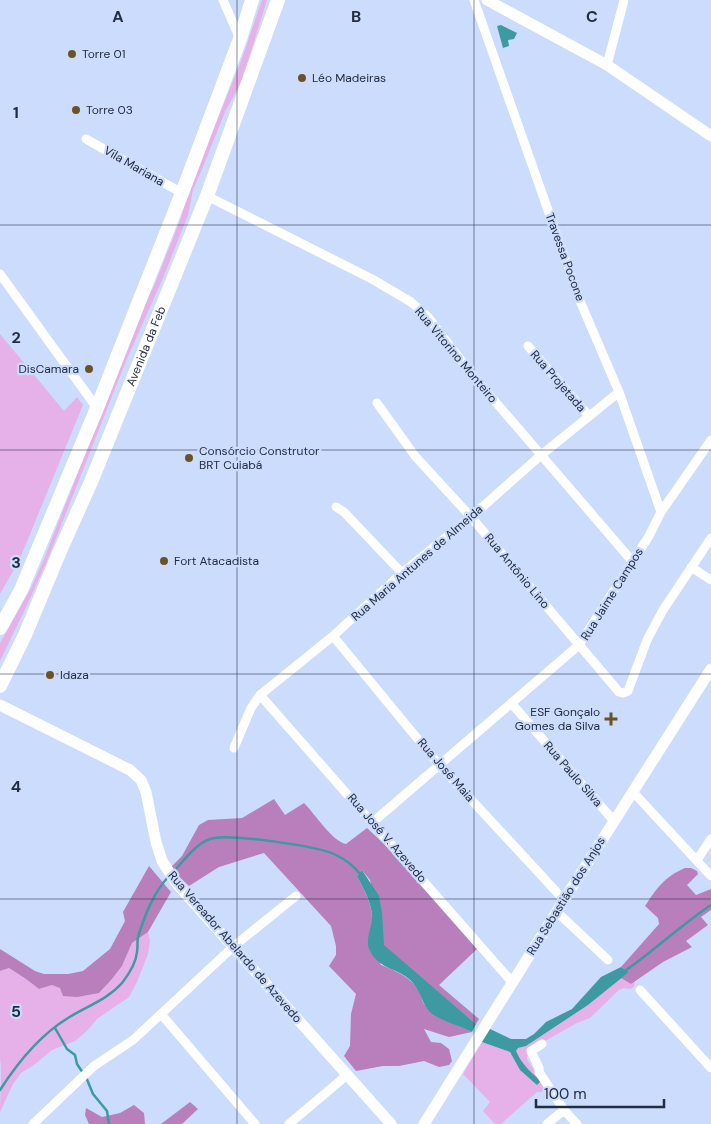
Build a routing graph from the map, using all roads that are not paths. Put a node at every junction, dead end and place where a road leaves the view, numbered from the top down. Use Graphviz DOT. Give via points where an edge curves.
graph roads {
  1 [pos="223,0"];
  2 [pos="278,0"];
  3 [pos="474,0"];
  4 [pos="487,0"];
  5 [pos="624,0"];
  6 [pos="251,5"];
  7 [pos="230,12"];
  8 [pos="240,39"];
  9 [pos="608,65"];
  10 [pos="711,136"];
  11 [pos="86,138"];
  12 [pos="182,193"];
  13 [pos="207,196"];
  14 [pos="0,274"];
  15 [pos="528,346"];
  16 [pos="619,392"];
  17 [pos="377,403"];
  18 [pos="97,408"];
  19 [pos="588,416"];
  20 [pos="711,440"];
  21 [pos="540,456"];
  22 [pos="336,507"];
  23 [pos="661,512"];
  24 [pos="471,517"];
  25 [pos="711,538"];
  26 [pos="34,557"];
  27 [pos="632,561"];
  28 [pos="691,567"];
  29 [pos="402,574"];
  30 [pos="711,580"];
  31 [pos="0,612"];
  32 [pos="0,628"];
  33 [pos="333,636"];
  34 [pos="579,645"];
  35 [pos="711,669"];
  36 [pos="0,686"];
  37 [pos="260,695"];
  38 [pos="512,704"];
  39 [pos="0,705"];
  40 [pos="234,748"];
  41 [pos="440,766"];
  42 [pos="633,792"];
  43 [pos="614,821"];
  44 [pos="373,822"];
  45 [pos="711,839"];
  46 [pos="697,860"];
  47 [pos="711,876"];
  48 [pos="296,896"];
  49 [pos="564,900"];
  50 [pos="557,912"];
  51 [pos="234,946"];
  52 [pos="608,960"];
  53 [pos="512,982"];
  54 [pos="640,990"];
  55 [pos="160,1014"];
  56 [pos="542,1044"];
  57 [pos="711,1068"];
  58 [pos="348,1075"];
  59 [pos="564,1110"];
  60 [pos="33,1124"];
  61 [pos="255,1124"];
  62 [pos="289,1124"];
  63 [pos="391,1124"];
  64 [pos="424,1124"];
  65 [pos="548,1124"];
  66 [pos="576,1124"];
  1 -- 7 [label="street"];
  2 -- 13 [label="main road, Avenida da Feb"];
  3 -- 16 [label="street, Travessa Pocone" via="580,301"];
  4 -- 9 [label="street"];
  5 -- 9 [label="street"];
  6 -- 7 [label="street"];
  6 -- 8 [label="main road, Avenida da Feb"];
  7 -- 8 [label="street"];
  8 -- 12 [label="main road, Avenida da Feb"];
  9 -- 10 [label="street"];
  11 -- 12 [label="street, Vila Mariana"];
  12 -- 18 [label="main road, Avenida da Feb"];
  13 -- 21 [label="street, Rua Vitorino Monteiro" via="411,302 428,317"];
  13 -- 36 [label="main road, Avenida da Feb" via="90,482"];
  14 -- 18 [label="street"];
  15 -- 19 [label="street, Rua Projetada"];
  16 -- 19 [label="street, Rua Maria Antunes de Almeida"];
  16 -- 23 [label="street, Travessa Pocone"];
  17 -- 24 [label="street, Rua Antônio Lino" via="415,456"];
  18 -- 26 [label="main road, Avenida da Feb"];
  19 -- 21 [label="street, Rua Maria Antunes de Almeida"];
  20 -- 23 [label="street, Rua Jaime Campos"];
  21 -- 24 [label="street, Rua Maria Antunes de Almeida"];
  21 -- 27 [label="street, Rua Vitorino Monteiro"];
  22 -- 29 [label="street"];
  23 -- 27 [label="street, Rua Jaime Campos"];
  24 -- 29 [label="street, Rua Maria Antunes de Almeida"];
  24 -- 34 [label="street, Rua Antônio Lino"];
  25 -- 28 [label="street"];
  26 -- 31 [label="main road"];
  26 -- 32 [label="main road, Avenida da Feb" via="21,590"];
  27 -- 34 [label="street, Rua Jaime Campos"];
  28 -- 30 [label="street"];
  28 -- 34 [label="street, Rua Antônio Lino" via="647,640 628,691 619,692"];
  29 -- 33 [label="street, Rua Maria Antunes de Almeida"];
  33 -- 37 [label="street, Rua Maria Antunes de Almeida"];
  33 -- 41 [label="street, Rua José Maia"];
  34 -- 38 [label="street, Rua Jaime Campos"];
  35 -- 42 [label="street, Rua Sebastião dos Anjos"];
  37 -- 40 [label="street, Rua Maria Antunes de Almeida"];
  37 -- 44 [label="street, Rua José V. Azevedo"];
  38 -- 41 [label="street, Rua Jaime Campos"];
  38 -- 43 [label="street, Rua Paulo Silva"];
  39 -- 51 [label="street, Rua Vereador Abelardo de Azevedo" via="130,770 141,780 156,842 166,868"];
  41 -- 44 [label="street, Rua Jaime Campos"];
  41 -- 49 [label="street, Rua José Maia"];
  42 -- 43 [label="street, Rua Sebastião dos Anjos"];
  42 -- 46 [label="street"];
  43 -- 49 [label="street, Rua Sebastião dos Anjos"];
  44 -- 53 [label="street, Rua José V. Azevedo"];
  45 -- 46 [label="street"];
  46 -- 47 [label="street"];
  48 -- 51 [label="street"];
  49 -- 50 [label="street, Rua Sebastião dos Anjos"];
  50 -- 52 [label="street"];
  50 -- 53 [label="street, Rua Sebastião dos Anjos"];
  51 -- 55 [label="street"];
  51 -- 58 [label="street, Rua Vereador Abelardo de Azevedo"];
  53 -- 64 [label="street, Rua Sebastião dos Anjos"];
  54 -- 57 [label="street"];
  55 -- 60 [label="street" via="133,1040 89,1071"];
  55 -- 61 [label="street"];
  56 -- 59 [label="street" via="530,1051 539,1072"];
  58 -- 62 [label="street"];
  58 -- 63 [label="street, Rua Vereador Abelardo de Azevedo"];
  59 -- 65 [label="street"];
  59 -- 66 [label="street"];
}
